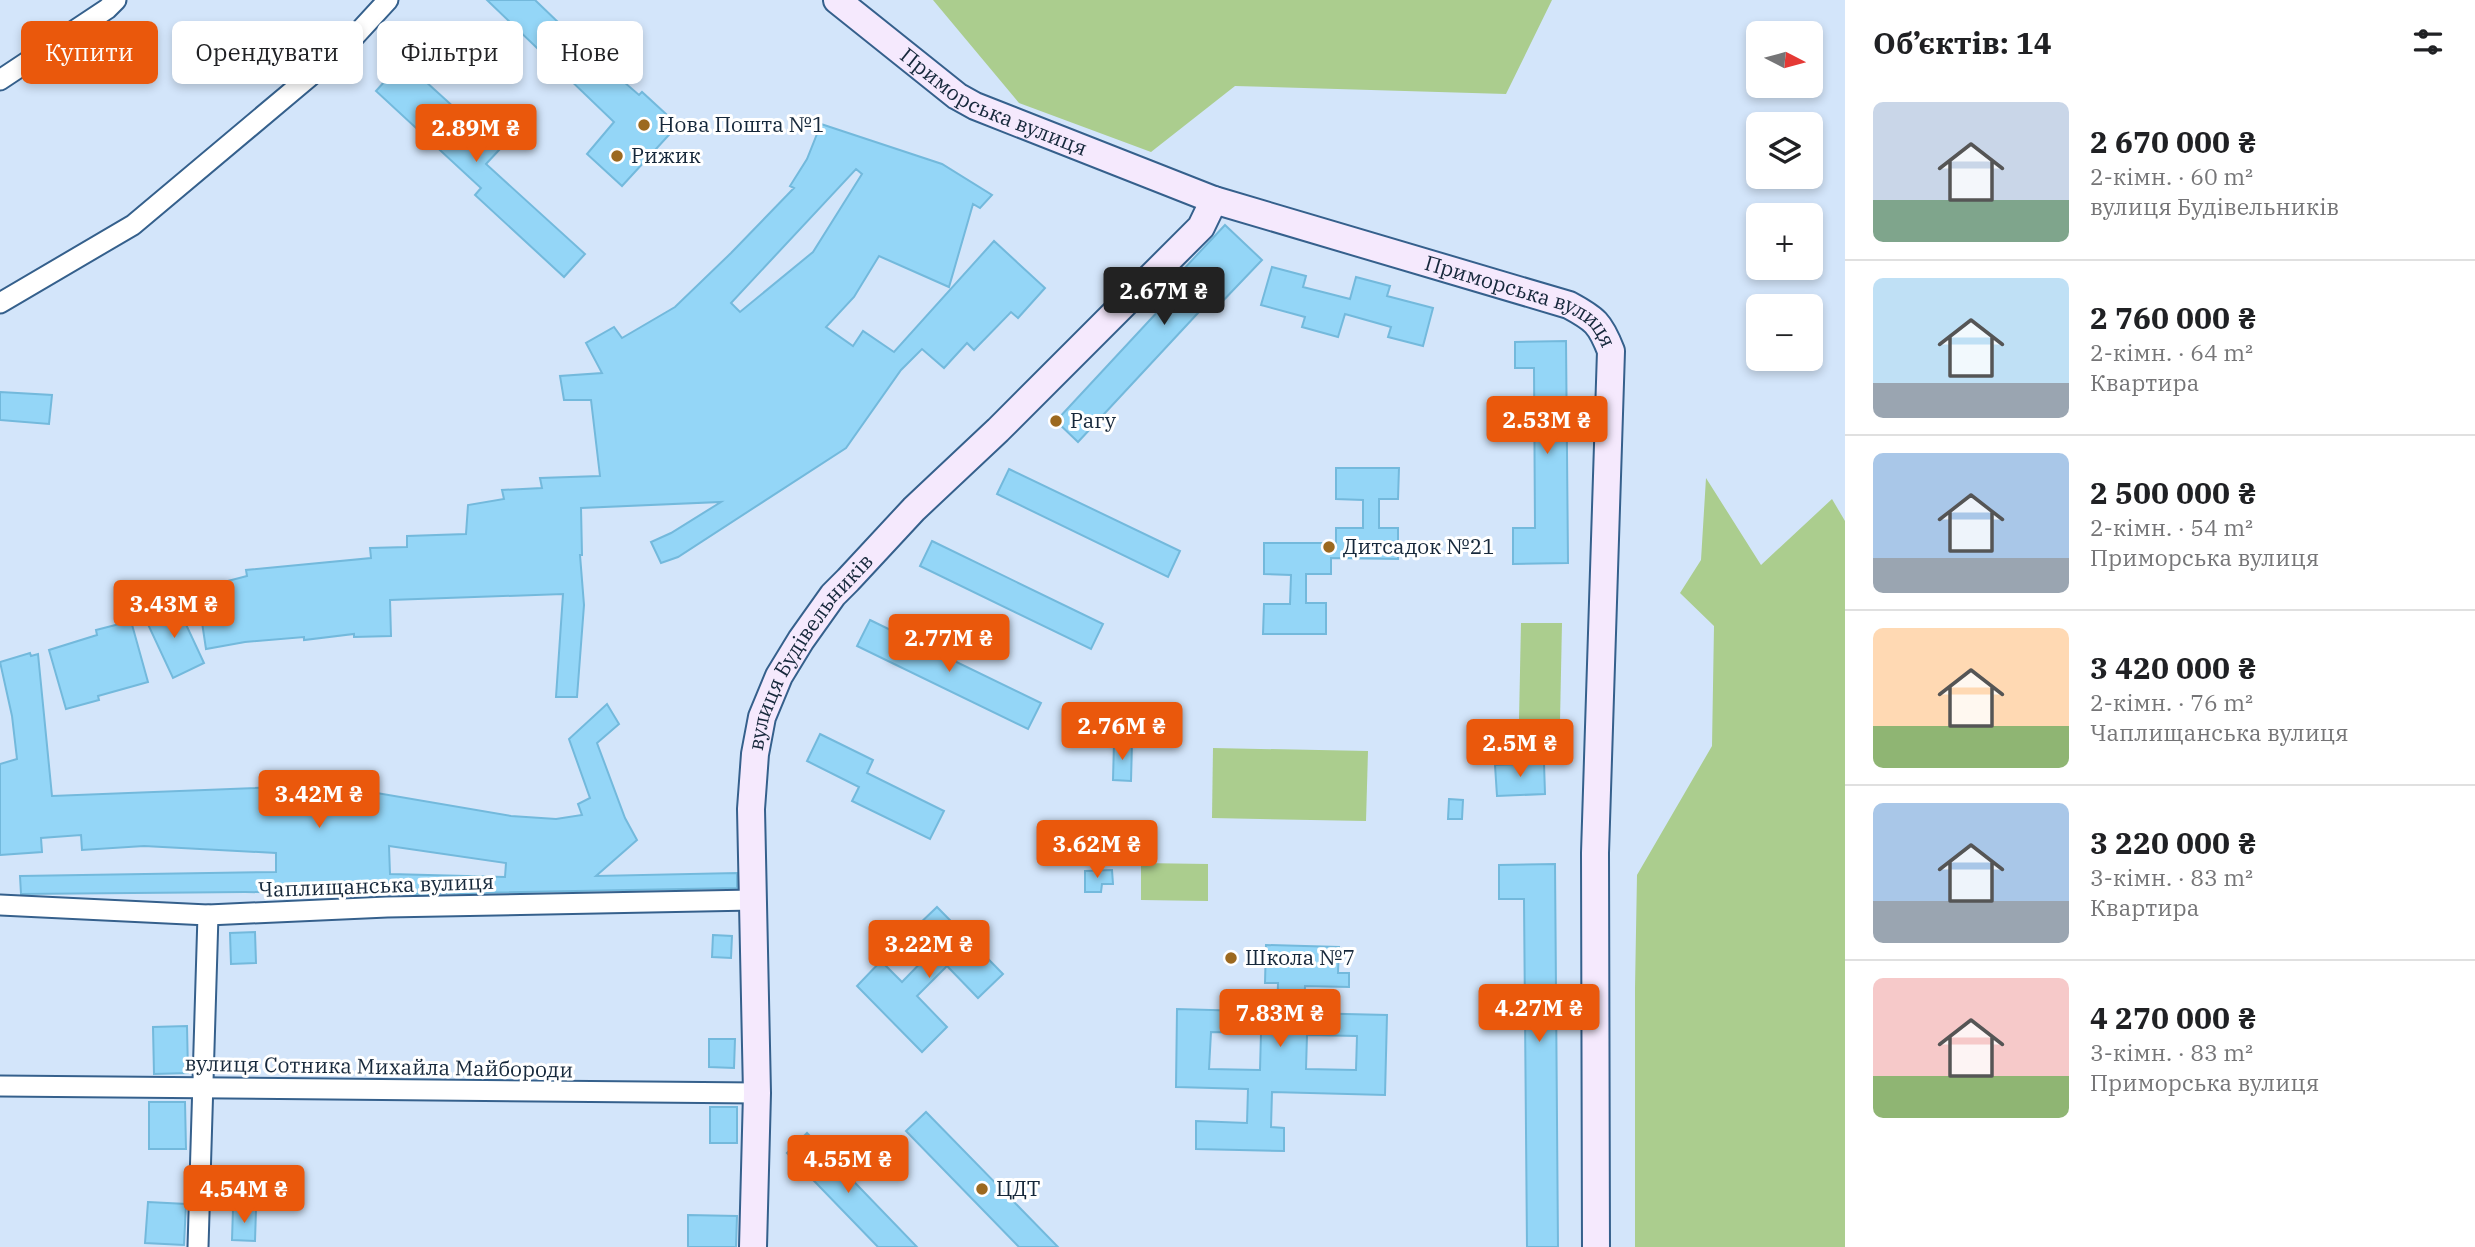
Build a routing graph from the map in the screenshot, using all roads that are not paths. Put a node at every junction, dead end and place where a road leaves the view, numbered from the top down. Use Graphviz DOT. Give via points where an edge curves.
graph roads {
  1 [pos="116,0"];
  2 [pos="388,0"];
  3 [pos="837,0"];
  4 [pos="0,80"];
  5 [pos="1214,200"];
  6 [pos="0,303"];
  7 [pos="753,900"];
  8 [pos="0,905"];
  9 [pos="208,915"];
  10 [pos="0,1086"];
  11 [pos="203,1088"];
  12 [pos="757,1093"];
  13 [pos="198,1247"];
  14 [pos="754,1247"];
  15 [pos="1597,1247"];
  1 -- 4 [label="street"];
  2 -- 6 [label="street" via="314,73 133,225"];
  3 -- 5 [label="street, Приморська вулиця" via="975,106"];
  5 -- 7 [label="street, вулиця Будівельників" via="1201,227 914,509 833,596 801,640 779,676 762,718 755,754"];
  5 -- 15 [label="street, Приморська вулиця" via="1569,305 1603,330 1611,351 1595,853"];
  7 -- 9 [label="street, Чаплищанська вулиця"];
  7 -- 12 [label="street, вулиця Будівельників"];
  8 -- 9 [label="street, Чаплищанська вулиця"];
  9 -- 11 [label="street"];
  10 -- 11 [label="street, вулиця Сотника Михайла Майбороди"];
  11 -- 12 [label="street, вулиця Сотника Михайла Майбороди"];
  11 -- 13 [label="street"];
  12 -- 14 [label="street, вулиця Будівельників"];
}
